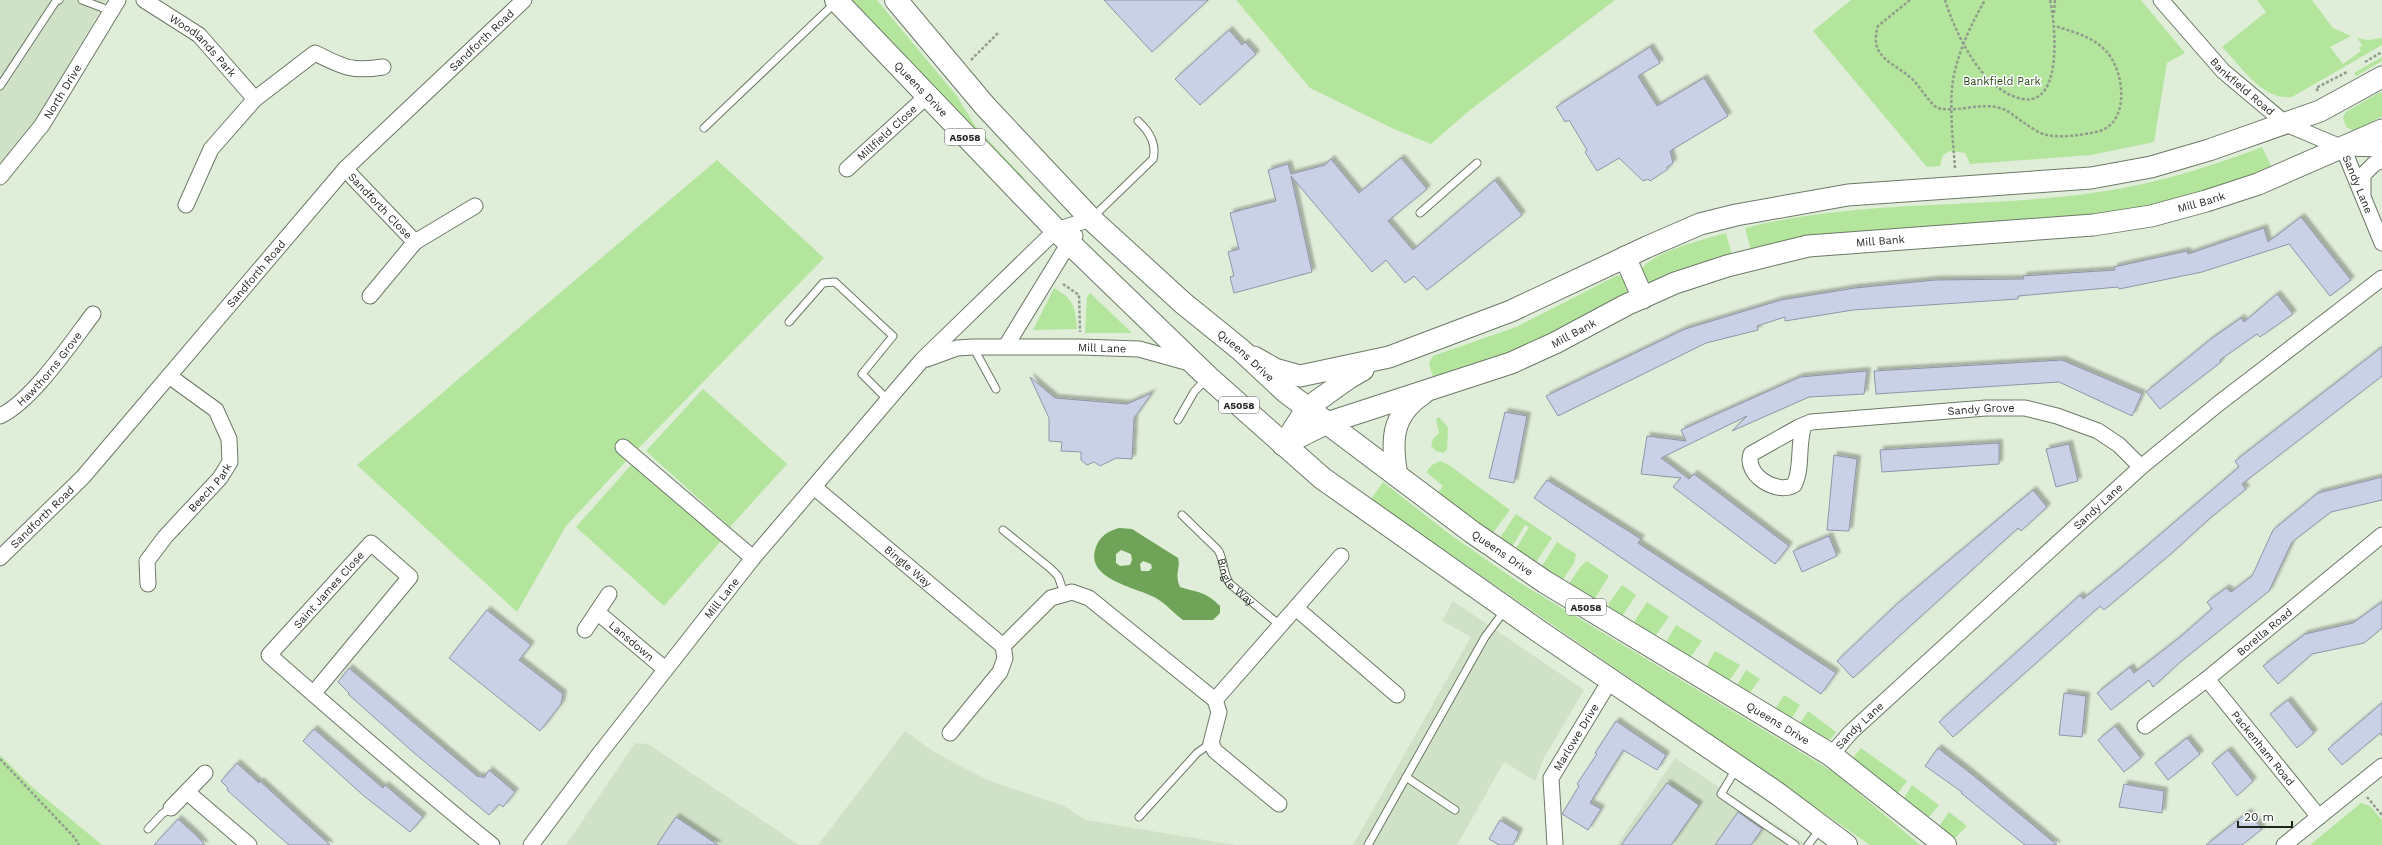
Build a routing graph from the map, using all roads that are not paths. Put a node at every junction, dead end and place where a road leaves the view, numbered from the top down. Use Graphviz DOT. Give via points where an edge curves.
graph roads {
  1 [pos="56,0"];
  2 [pos="82,0"];
  3 [pos="144,0"];
  4 [pos="524,0"];
  5 [pos="896,0"];
  6 [pos="2161,0"];
  7 [pos="836,1"];
  8 [pos="114,5"];
  9 [pos="383,67"];
  10 [pos="2382,77"];
  11 [pos="0,86"];
  12 [pos="926,96"];
  13 [pos="256,99"];
  14 [pos="1138,122"];
  15 [pos="2286,124"];
  16 [pos="704,128"];
  17 [pos="2382,130"];
  18 [pos="2343,148"];
  19 [pos="2382,149"];
  20 [pos="2382,160"];
  21 [pos="1477,163"];
  22 [pos="345,170"];
  23 [pos="847,170"];
  24 [pos="0,178"];
  25 [pos="2363,198"];
  26 [pos="186,205"];
  27 [pos="474,206"];
  28 [pos="1420,213"];
  29 [pos="1091,219"];
  30 [pos="1062,237"];
  31 [pos="415,242"];
  32 [pos="2382,243"];
  33 [pos="1624,257"];
  34 [pos="1097,270"];
  35 [pos="2382,278"];
  36 [pos="370,296"];
  37 [pos="1643,298"];
  38 [pos="93,314"];
  39 [pos="789,322"];
  40 [pos="1006,346"];
  41 [pos="973,347"];
  42 [pos="1241,350"];
  43 [pos="1389,357"];
  44 [pos="922,360"];
  45 [pos="1202,371"];
  46 [pos="169,376"];
  47 [pos="1433,388"];
  48 [pos="996,389"];
  49 [pos="888,400"];
  50 [pos="1307,408"];
  51 [pos="0,416"];
  52 [pos="1178,420"];
  53 [pos="1327,423"];
  54 [pos="1804,425"];
  55 [pos="1283,445"];
  56 [pos="623,447"];
  57 [pos="2141,468"];
  58 [pos="1397,476"];
  59 [pos="814,487"];
  60 [pos="1182,514"];
  61 [pos="1003,530"];
  62 [pos="2382,535"];
  63 [pos="1341,556"];
  64 [pos="0,558"];
  65 [pos="753,558"];
  66 [pos="148,584"];
  67 [pos="1064,593"];
  68 [pos="609,594"];
  69 [pos="1507,608"];
  70 [pos="1297,609"];
  71 [pos="597,612"];
  72 [pos="1281,626"];
  73 [pos="585,630"];
  74 [pos="1003,646"];
  75 [pos="665,669"];
  76 [pos="2207,678"];
  77 [pos="1611,679"];
  78 [pos="313,694"];
  79 [pos="1397,695"];
  80 [pos="1215,700"];
  81 [pos="2145,726"];
  82 [pos="950,733"];
  83 [pos="1211,743"];
  84 [pos="1831,755"];
  85 [pos="2382,766"];
  86 [pos="1738,767"];
  87 [pos="205,773"];
  88 [pos="1406,777"];
  89 [pos="187,792"];
  90 [pos="1279,804"];
  91 [pos="171,808"];
  92 [pos="1455,810"];
  93 [pos="1140,817"];
  94 [pos="2319,817"];
  95 [pos="1822,827"];
  96 [pos="148,829"];
  97 [pos="249,845"];
  98 [pos="492,845"];
  99 [pos="531,845"];
  100 [pos="1368,845"];
  101 [pos="1555,845"];
  102 [pos="1795,845"];
  103 [pos="1808,845"];
  104 [pos="1846,845"];
  105 [pos="1945,845"];
  106 [pos="2284,845"];
  1 -- 11 [label="lane"];
  2 -- 8 [label="lane"];
  3 -- 13 [label="street, Woodlands Park" via="199,35"];
  4 -- 22 [label="street, Sandforth Road"];
  5 -- 29 [label="highway, Queens Drive / A5058" via="985,106"];
  6 -- 15 [label="street, Bankfield Road" via="2223,71"];
  7 -- 12 [label="highway, Queens Drive / A5058"];
  7 -- 16 [label="lane"];
  8 -- 24 [label="street, North Drive" via="42,125"];
  9 -- 13 [label="street" via="366,70 346,68 314,53"];
  10 -- 15 [label="street" via="2320,111"];
  12 -- 23 [label="street, Millfield Close"];
  12 -- 30 [label="highway, Queens Drive / A5058"];
  13 -- 26 [label="street" via="211,149"];
  14 -- 29 [label="lane" via="1147,130 1156,148 1153,159"];
  15 -- 18 [label="street, Bankfield Road"];
  15 -- 33 [label="street" via="2151,167 2092,178 1848,195 1736,215 1700,224"];
  17 -- 18 [label="street, Mill Bank"];
  18 -- 19 [label="street"];
  18 -- 25 [label="street, Sandy Lane"];
  18 -- 37 [label="street, Mill Bank" via="2258,184 2150,216 2093,226 1808,246 1727,266 1674,283"];
  20 -- 25 [label="street" via="2363,175"];
  21 -- 28 [label="lane"];
  22 -- 31 [label="street, Sandforth Close"];
  22 -- 46 [label="street, Sandforth Road"];
  25 -- 32 [label="street, Sandy Lane"];
  27 -- 31 [label="street, Sandforth Close"];
  29 -- 30 [label="street, Mill Lane"];
  29 -- 34 [label="highway" via="1089,243"];
  29 -- 42 [label="highway, Queens Drive / A5058" via="1183,303"];
  30 -- 34 [label="highway, Queens Drive / A5058"];
  30 -- 40 [label="street, Mill Lane"];
  30 -- 44 [label="street, Mill Lane"];
  31 -- 36 [label="street, Sandforth Close"];
  33 -- 37 [label="street"];
  33 -- 43 [label="street" via="1511,311"];
  34 -- 45 [label="highway, Queens Drive / A5058"];
  35 -- 57 [label="street, Sandy Lane" via="2218,404"];
  37 -- 47 [label="street, Mill Bank" via="1517,360"];
  38 -- 51 [label="street, Hawthorns Grove" via="53,367 11,411"];
  39 -- 49 [label="lane" via="823,283 835,282 893,336 862,374"];
  40 -- 41 [label="street, Mill Lane"];
  40 -- 45 [label="street, Mill Lane" via="1139,349"];
  41 -- 44 [label="street, Mill Lane" via="957,348"];
  41 -- 48 [label="lane"];
  42 -- 43 [label="street" via="1274,369 1300,376"];
  42 -- 50 [label="highway, Queens Drive / A5058"];
  43 -- 50 [label="street" via="1349,378"];
  44 -- 49 [label="street, Mill Lane"];
  45 -- 52 [label="lane" via="1194,392"];
  45 -- 55 [label="highway, Queens Drive / A5058"];
  46 -- 64 [label="street, Sandforth Road" via="83,477"];
  46 -- 66 [label="street, Beech Park" via="216,410 229,439 230,462 220,478 165,537 147,561"];
  47 -- 53 [label="street, Mill Bank"];
  47 -- 58 [label="street, Mill Bank" via="1411,402 1400,418 1393,453"];
  49 -- 59 [label="street, Mill Lane"];
  50 -- 53 [label="highway, Queens Drive / A5058"];
  50 -- 55 [label="street"];
  53 -- 55 [label="street, Mill Bank"];
  53 -- 58 [label="highway, Queens Drive / A5058"];
  54 -- 54 [label="street, Sandy Grove" via="1799,444 1798,478 1794,485 1782,489 1768,484 1752,469 1749,463 1751,454"];
  54 -- 57 [label="street, Sandy Grove" via="1811,422 1876,416 1986,408 2025,408 2098,431 2119,445"];
  55 -- 69 [label="highway, Queens Drive / A5058" via="1322,478"];
  56 -- 65 [label="street"];
  57 -- 84 [label="street, Sandy Lane" via="1851,732"];
  58 -- 84 [label="highway, Queens Drive / A5058" via="1545,582"];
  59 -- 65 [label="street, Mill Lane"];
  59 -- 74 [label="street, Bingle Way"];
  60 -- 72 [label="lane, Bingle Way" via="1218,550 1222,556 1225,577 1230,584"];
  61 -- 67 [label="lane" via="1058,576"];
  62 -- 76 [label="street, Borella Road"];
  63 -- 70 [label="street"];
  65 -- 75 [label="street, Mill Lane"];
  67 -- 74 [label="street" via="1051,598"];
  67 -- 80 [label="street" via="1072,592 1089,598"];
  68 -- 71 [label="street, Lansdown"];
  69 -- 77 [label="highway, Queens Drive / A5058"];
  69 -- 88 [label="lane" via="1485,637"];
  70 -- 72 [label="street"];
  70 -- 79 [label="street"];
  71 -- 73 [label="street, Lansdown"];
  71 -- 75 [label="street, Lansdown"];
  72 -- 80 [label="street"];
  74 -- 82 [label="street" via="1005,658 1000,672"];
  75 -- 99 [label="street, Mill Lane"];
  76 -- 81 [label="street, Borella Road"];
  76 -- 94 [label="street, Packenham Road"];
  77 -- 86 [label="highway, Queens Drive / A5058"];
  77 -- 101 [label="street, Marlowe Drive" via="1551,778"];
  78 -- 78 [label="street, Saint James Close" via="269,655 371,543 410,577"];
  78 -- 98 [label="street, Saint James Close" via="430,796"];
  80 -- 83 [label="street" via="1219,712"];
  83 -- 90 [label="street" via="1224,760"];
  83 -- 93 [label="lane" via="1197,753"];
  84 -- 105 [label="highway, Queens Drive / A5058"];
  85 -- 94 [label="street"];
  86 -- 95 [label="highway, Queens Drive / A5058"];
  86 -- 102 [label="lane" via="1721,794"];
  87 -- 89 [label="street"];
  88 -- 92 [label="lane"];
  88 -- 100 [label="lane"];
  89 -- 91 [label="street"];
  89 -- 97 [label="street"];
  91 -- 96 [label="lane"];
  94 -- 106 [label="street"];
  95 -- 103 [label="lane"];
  95 -- 104 [label="highway, Queens Drive / A5058"];
}
